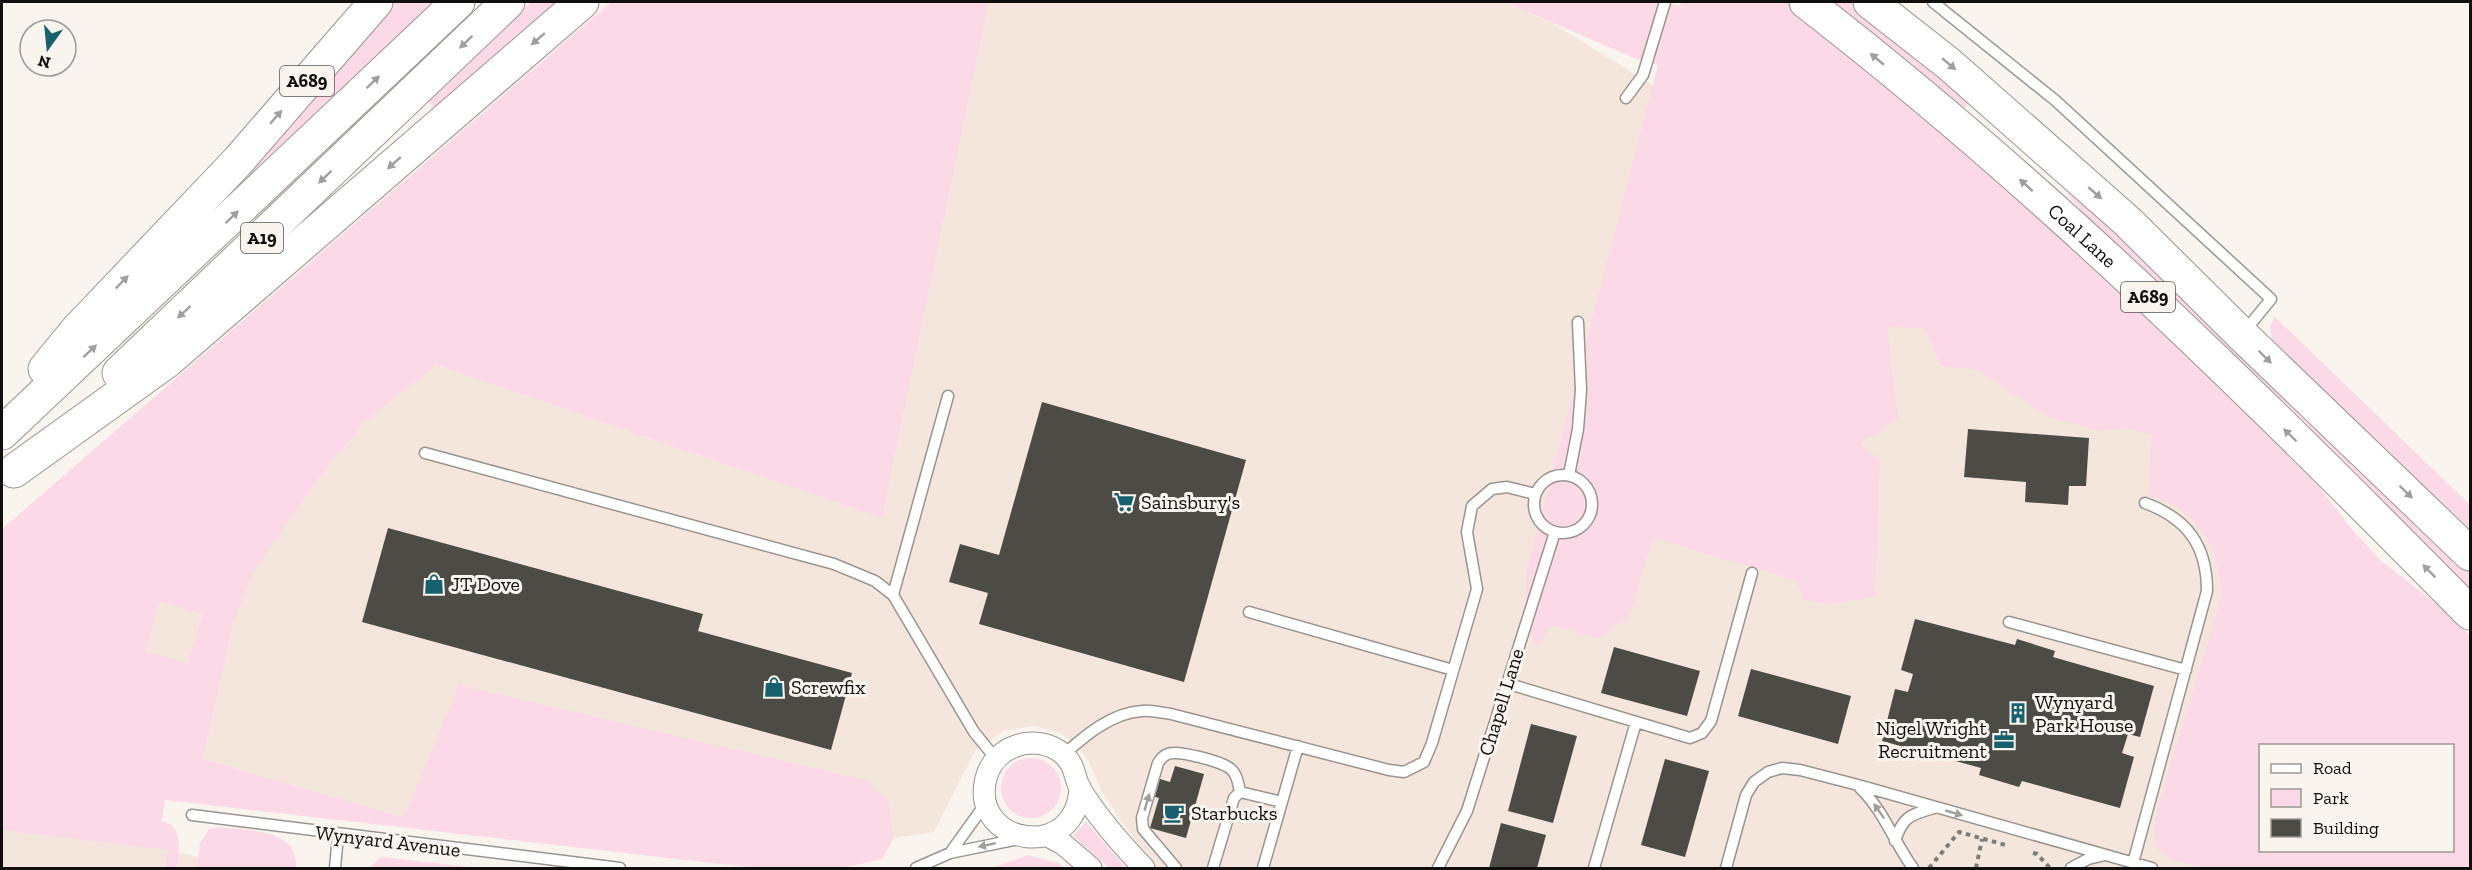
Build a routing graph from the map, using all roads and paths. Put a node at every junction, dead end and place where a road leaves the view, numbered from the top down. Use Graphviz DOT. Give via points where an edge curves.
graph roads {
  1 [pos="376,2"];
  2 [pos="458,2"];
  3 [pos="508,2"];
  4 [pos="582,2"];
  5 [pos="1665,2"];
  6 [pos="1806,2"];
  7 [pos="1870,2"];
  8 [pos="1933,2"];
  9 [pos="1626,98"];
  10 [pos="1578,322"];
  11 [pos="2242,335"];
  12 [pos="948,396"];
  13 [pos="2,422"];
  14 [pos="2,433"];
  15 [pos="425,453"];
  16 [pos="1569,475"];
  17 [pos="8,477"];
  18 [pos="1535,494"];
  19 [pos="2145,503"];
  20 [pos="1555,532"];
  21 [pos="2470,554"];
  22 [pos="1752,573"];
  23 [pos="892,595"];
  24 [pos="1249,612"];
  25 [pos="2470,613"];
  26 [pos="2009,622"];
  27 [pos="1454,670"];
  28 [pos="2186,670"];
  29 [pos="1509,684"];
  30 [pos="1636,722"];
  31 [pos="1298,746"];
  32 [pos="1063,755"];
  33 [pos="996,759"];
  34 [pos="1858,785"];
  35 [pos="1080,788"];
  36 [pos="1240,792"];
  37 [pos="1282,802"];
  38 [pos="986,803"];
  39 [pos="1934,808"];
  40 [pos="192,815"];
  41 [pos="338,835"];
  42 [pos="1048,836"];
  43 [pos="1024,838"];
  44 [pos="1982,839"];
  45 [pos="1895,841"];
  46 [pos="2015,848"];
  47 [pos="2026,851"];
  48 [pos="950,853"];
  49 [pos="2104,855"];
  50 [pos="2133,863"];
  51 [pos="335,868"];
  52 [pos="620,868"];
  53 [pos="916,868"];
  54 [pos="1091,868"];
  55 [pos="1144,868"];
  56 [pos="1176,868"];
  57 [pos="1213,868"];
  58 [pos="1263,868"];
  59 [pos="1438,868"];
  60 [pos="1594,868"];
  61 [pos="1726,868"];
  62 [pos="1913,868"];
  63 [pos="1929,868"];
  64 [pos="1976,868"];
  65 [pos="2050,868"];
  66 [pos="2071,868"];
  67 [pos="2152,868"];
  13 -- 1 [label="highway, A689, one-way" via="77,330 238,161"];
  14 -- 2 [label="highway, A19, one-way"];
  3 -- 17 [label="highway, A19, one-way"];
  4 -- 17 [label="highway, A19, one-way" via="167,361"];
  5 -- 9 [label="lane" via="1643,75"];
  25 -- 6 [label="highway, Coal Lane / A689, one-way" via="2106,256 1995,157"];
  7 -- 11 [label="highway, Coal Lane / A689, one-way" via="1949,63 2127,221"];
  8 -- 11 [label="lane" via="2056,101 2271,299"];
  10 -- 16 [label="lane" via="1581,390"];
  11 -- 21 [label="highway, Coal Lane / A689, one-way"];
  12 -- 23 [label="lane"];
  15 -- 23 [label="lane" via="834,564 875,581"];
  16 -- 18 [label="lane" via="1553,476"];
  16 -- 20 [label="lane" via="1589,490 1590,515 1580,528"];
  18 -- 20 [label="lane" via="1537,517"];
  18 -- 27 [label="lane" via="1508,487 1492,489 1472,506 1467,532 1477,589"];
  19 -- 28 [label="lane" via="2159,508 2184,528 2200,548 2207,569 2207,591"];
  20 -- 29 [label="lane, Chapell Lane"];
  22 -- 30 [label="lane" via="1711,721 1702,733 1690,738"];
  23 -- 33 [label="lane" via="974,732"];
  24 -- 27 [label="lane"];
  26 -- 28 [label="lane"];
  27 -- 31 [label="lane" via="1424,762 1404,772"];
  28 -- 50 [label="lane"];
  29 -- 30 [label="lane"];
  29 -- 59 [label="lane, Chapell Lane" via="1467,811"];
  30 -- 60 [label="lane"];
  31 -- 32 [label="lane" via="1143,710 1116,716"];
  31 -- 37 [label="lane"];
  32 -- 33 [label="street" via="1047,745 1029,743 1011,748"];
  32 -- 35 [label="street" via="1075,770"];
  33 -- 38 [label="street" via="987,775"];
  34 -- 39 [label="lane"];
  45 -- 34 [label="lane, one-way" via="1869,796"];
  34 -- 61 [label="lane" via="1800,770 1782,768 1768,772 1754,782 1746,795"];
  35 -- 42 [label="street" via="1071,819"];
  35 -- 55 [label="street"];
  36 -- 37 [label="lane"];
  56 -- 36 [label="lane, one-way" via="1143,829 1142,818 1162,757 1171,752 1185,754 1229,767"];
  36 -- 57 [label="lane" via="1234,798"];
  37 -- 58 [label="lane"];
  38 -- 43 [label="street" via="1000,826"];
  38 -- 48 [label="lane"];
  39 -- 45 [label="lane" via="1909,816 1901,824"];
  39 -- 49 [label="lane, one-way"];
  40 -- 41 [label="lane, Wynyard Avenue"];
  41 -- 51 [label="lane"];
  41 -- 52 [label="lane, Wynyard Avenue"];
  42 -- 43 [label="street"];
  42 -- 54 [label="street"];
  43 -- 48 [label="lane, one-way"];
  44 -- 46 [label="path"];
  44 -- 63 [label="path" via="1959,832"];
  44 -- 64 [label="path"];
  45 -- 62 [label="lane"];
  47 -- 65 [label="path" via="2037,854"];
  48 -- 53 [label="lane"];
  49 -- 50 [label="lane"];
  49 -- 66 [label="lane"];
  50 -- 67 [label="lane"];
}
